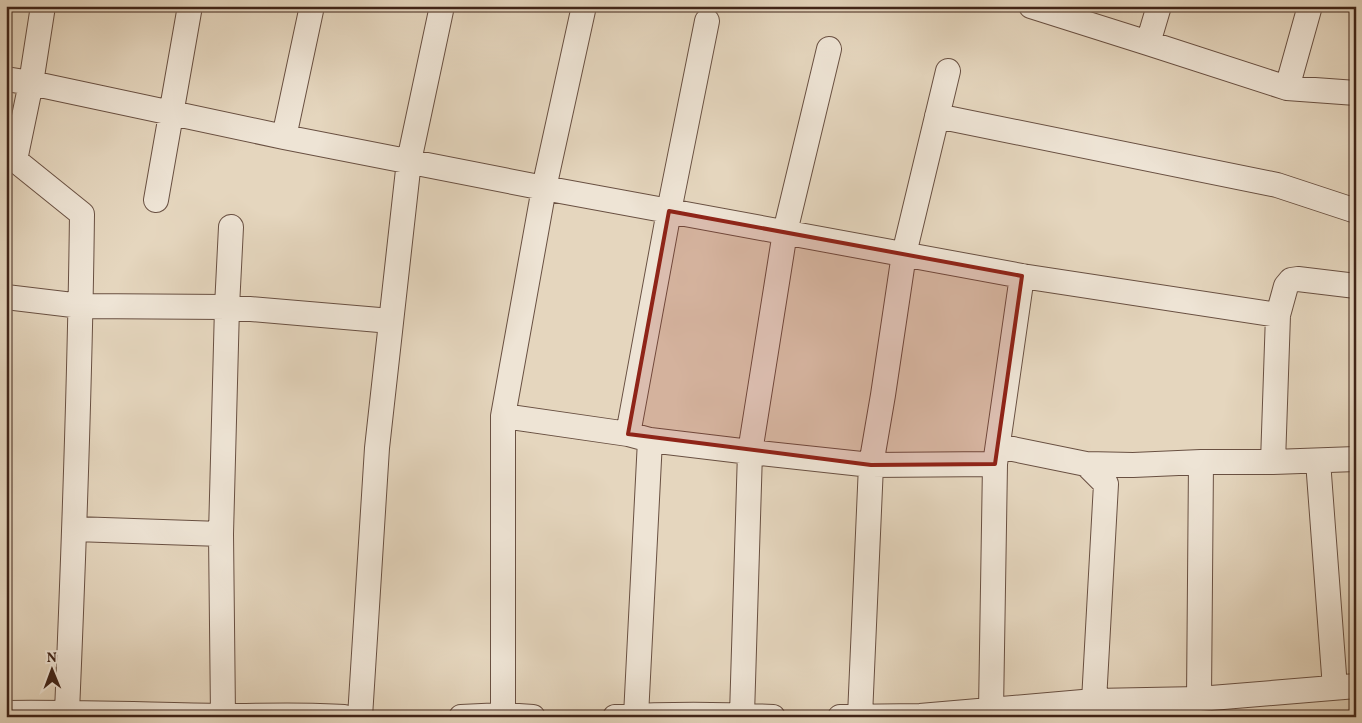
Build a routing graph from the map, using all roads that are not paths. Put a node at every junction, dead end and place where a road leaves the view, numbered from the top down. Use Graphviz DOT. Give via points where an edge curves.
graph roads {
  1 [pos="43,6"];
  2 [pos="190,6"];
  3 [pos="312,6"];
  4 [pos="442,6"];
  5 [pos="584,6"];
  6 [pos="1031,6"];
  7 [pos="1158,6"];
  8 [pos="1310,6"];
  9 [pos="707,21"];
  10 [pos="1148,43"];
  11 [pos="829,49"];
  12 [pos="948,71"];
  13 [pos="6,79"];
  14 [pos="32,82"];
  15 [pos="1287,88"];
  16 [pos="1356,93"];
  17 [pos="170,113"];
  18 [pos="937,116"];
  19 [pos="284,137"];
  20 [pos="409,161"];
  21 [pos="6,172"];
  22 [pos="37,178"];
  23 [pos="544,188"];
  24 [pos="156,200"];
  25 [pos="669,211"];
  26 [pos="1356,211"];
  27 [pos="230,227"];
  28 [pos="785,232"];
  29 [pos="904,254"];
  30 [pos="1022,276"];
  31 [pos="1356,286"];
  32 [pos="6,297"];
  33 [pos="81,306"];
  34 [pos="227,307"];
  35 [pos="1278,315"];
  36 [pos="391,321"];
  37 [pos="503,416"];
  38 [pos="639,437"];
  39 [pos="750,452"];
  40 [pos="996,455"];
  41 [pos="1356,459"];
  42 [pos="1318,461"];
  43 [pos="1201,462"];
  44 [pos="1273,462"];
  45 [pos="871,464"];
  46 [pos="1086,464"];
  47 [pos="75,529"];
  48 [pos="221,534"];
  49 [pos="1345,687"];
  50 [pos="1199,699"];
  51 [pos="1094,701"];
  52 [pos="991,711"];
  53 [pos="1044,711"];
  54 [pos="68,712"];
  55 [pos="6,713"];
  56 [pos="503,715"];
  57 [pos="742,715"];
  58 [pos="185,716"];
  59 [pos="223,716"];
  60 [pos="331,716"];
  61 [pos="625,716"];
  62 [pos="850,716"];
  63 [pos="920,716"];
  64 [pos="360,717"];
  65 [pos="462,717"];
  66 [pos="532,717"];
  67 [pos="773,717"];
  1 -- 14 [label="street"];
  2 -- 17 [label="street"];
  3 -- 19 [label="street"];
  4 -- 20 [label="street"];
  5 -- 23 [label="street"];
  6 -- 10 [label="street"];
  7 -- 10 [label="street"];
  8 -- 15 [label="street"];
  9 -- 25 [label="street"];
  10 -- 15 [label="street"];
  11 -- 28 [label="street"];
  12 -- 18 [label="street"];
  13 -- 14 [label="street"];
  14 -- 17 [label="street"];
  14 -- 22 [label="street" via="15,160"];
  15 -- 16 [label="street"];
  17 -- 19 [label="street"];
  17 -- 24 [label="street"];
  18 -- 26 [label="street" via="1277,185"];
  18 -- 29 [label="street"];
  19 -- 20 [label="street"];
  20 -- 23 [label="street"];
  20 -- 36 [label="street"];
  21 -- 22 [label="street"];
  22 -- 33 [label="street" via="82,214"];
  23 -- 25 [label="street"];
  23 -- 37 [label="street"];
  25 -- 28 [label="street"];
  25 -- 38 [label="street"];
  27 -- 34 [label="street"];
  28 -- 29 [label="street"];
  28 -- 39 [label="street"];
  29 -- 30 [label="street"];
  29 -- 45 [label="street"];
  30 -- 35 [label="street"];
  30 -- 40 [label="street"];
  31 -- 35 [label="street" via="1291,280 1286,286"];
  32 -- 33 [label="street"];
  33 -- 34 [label="street"];
  33 -- 47 [label="street"];
  34 -- 36 [label="street"];
  34 -- 48 [label="street"];
  35 -- 44 [label="street"];
  36 -- 64 [label="street" via="377,448"];
  37 -- 38 [label="street"];
  37 -- 56 [label="street"];
  38 -- 39 [label="street"];
  38 -- 61 [label="street"];
  39 -- 45 [label="street"];
  39 -- 57 [label="street"];
  40 -- 45 [label="street"];
  40 -- 46 [label="street"];
  40 -- 52 [label="street"];
  41 -- 42 [label="street"];
  42 -- 44 [label="street"];
  42 -- 49 [label="street"];
  43 -- 44 [label="street"];
  43 -- 46 [label="street"];
  43 -- 50 [label="street"];
  45 -- 62 [label="street"];
  46 -- 51 [label="street" via="1106,484"];
  47 -- 48 [label="street"];
  47 -- 54 [label="street"];
  48 -- 59 [label="street"];
  49 -- 50 [label="street"];
  50 -- 51 [label="street"];
  51 -- 53 [label="street"];
  52 -- 53 [label="street"];
  52 -- 63 [label="street"];
  54 -- 55 [label="street"];
  54 -- 58 [label="street"];
  56 -- 65 [label="street"];
  56 -- 66 [label="street"];
  57 -- 61 [label="street"];
  57 -- 67 [label="street"];
  58 -- 59 [label="street"];
  59 -- 60 [label="street"];
  62 -- 63 [label="street"];
}
